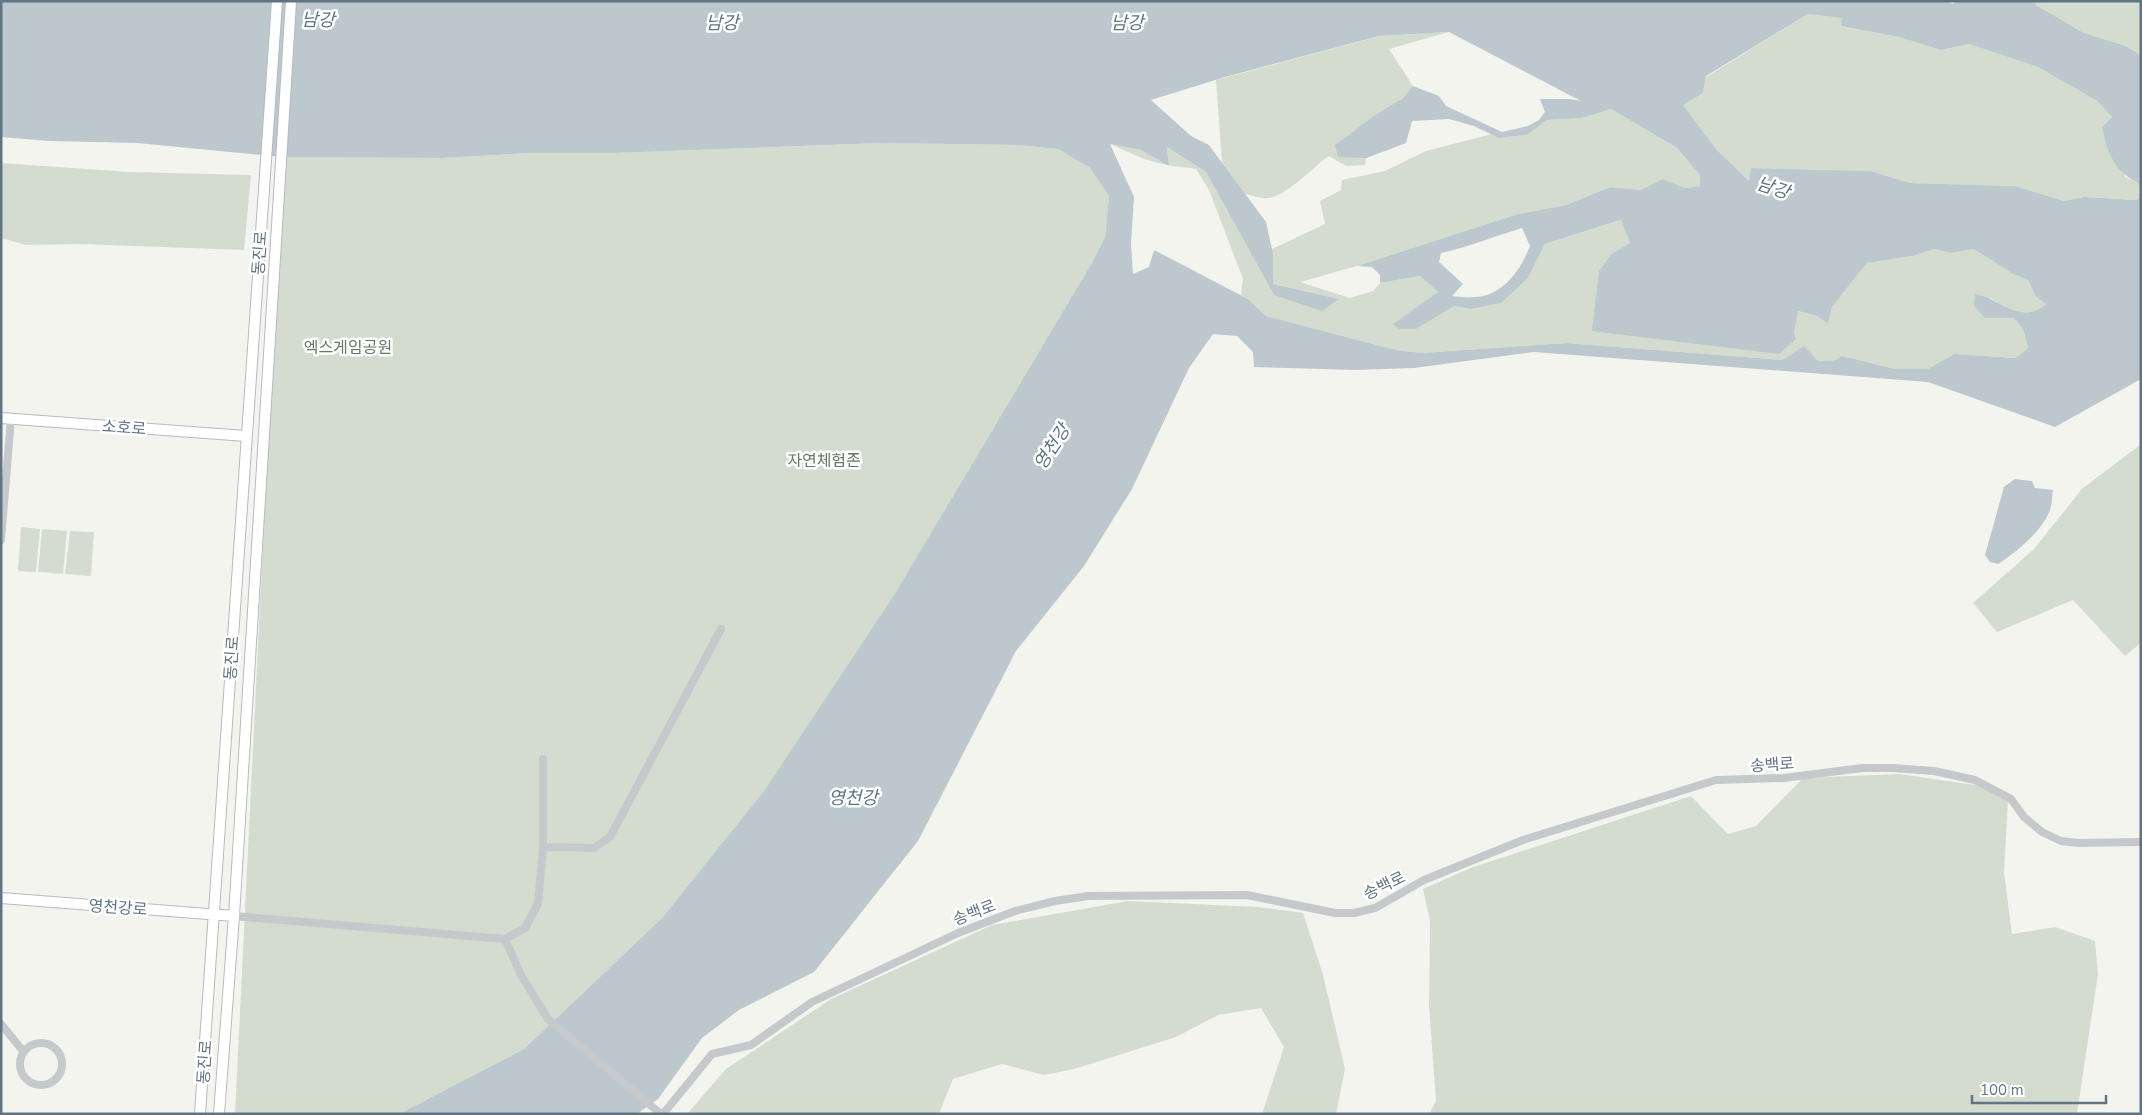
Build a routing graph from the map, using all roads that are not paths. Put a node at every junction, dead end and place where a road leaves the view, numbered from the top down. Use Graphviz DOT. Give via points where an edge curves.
graph roads {
  1 [pos="277,1"];
  2 [pos="292,1"];
  3 [pos="6,418"];
  4 [pos="246,436"];
  5 [pos="1,540"];
  6 [pos="721,629"];
  7 [pos="543,759"];
  8 [pos="2141,842"];
  9 [pos="543,848"];
  10 [pos="1,898"];
  11 [pos="214,914"];
  12 [pos="234,916"];
  13 [pos="505,939"];
  14 [pos="1,1024"];
  15 [pos="24,1051"];
  16 [pos="200,1114"];
  17 [pos="219,1114"];
  18 [pos="662,1114"];
  1 -- 4 [label="street, 동진로"];
  2 -- 12 [label="street, 동진로"];
  3 -- 4 [label="street, 소호로"];
  3 -- 5 [label="street"];
  4 -- 11 [label="street, 동진로"];
  6 -- 9 [label="street" via="610,838 594,848"];
  7 -- 9 [label="street"];
  8 -- 18 [label="street, 송백로" via="2061,841 2042,832 2024,817 2011,799 1975,780 1934,771 1862,768 1784,778 1716,780 1523,840 1424,880 1375,908 1354,913 1335,913 1247,895 1098,895 1055,900 958,933 812,1002 751,1045 712,1054"];
  9 -- 13 [label="street" via="538,904 525,928"];
  10 -- 11 [label="street, 영천강로"];
  11 -- 12 [label="street, 영천강로"];
  11 -- 16 [label="street, 동진로"];
  12 -- 13 [label="street"];
  12 -- 17 [label="street, 동진로"];
  13 -- 18 [label="street" via="521,975 548,1019"];
  14 -- 15 [label="street"];
  15 -- 15 [label="street" via="19,1065 24,1078 37,1085 57,1078 62,1065 54,1047 41,1042 28,1046"];
}
